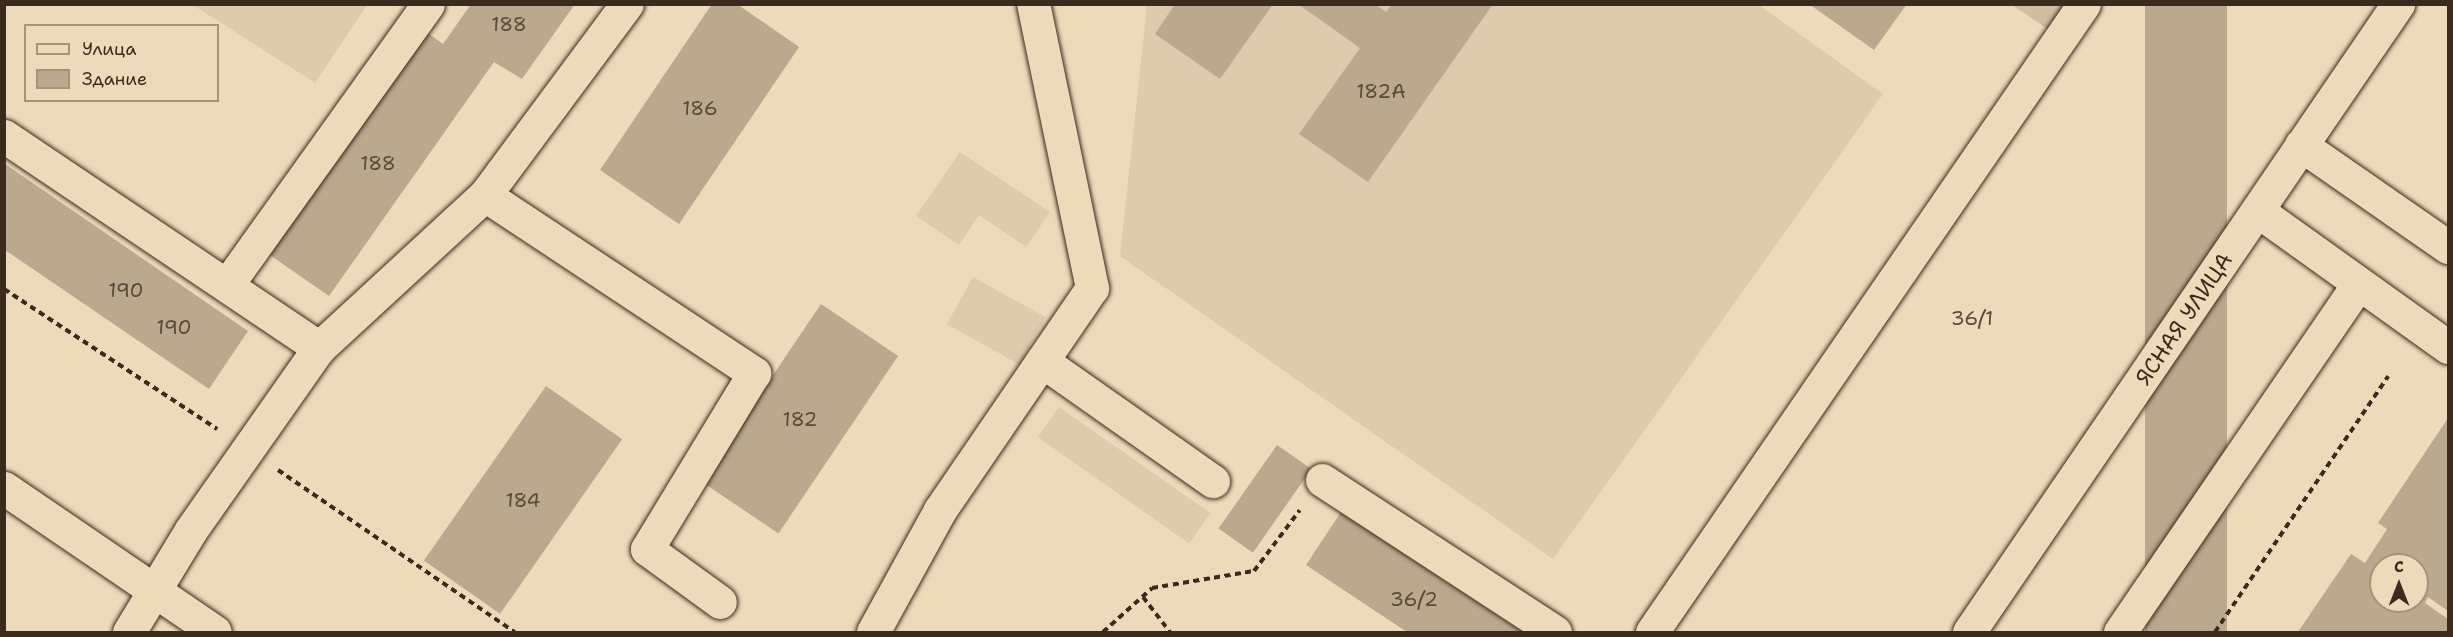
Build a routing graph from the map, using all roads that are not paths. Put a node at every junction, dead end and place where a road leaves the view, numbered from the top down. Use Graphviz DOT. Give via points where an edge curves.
graph roads {
  1 [pos="428,4"];
  2 [pos="627,4"];
  3 [pos="1033,4"];
  4 [pos="2084,4"];
  5 [pos="2398,4"];
  6 [pos="4,135"];
  7 [pos="2301,145"];
  8 [pos="485,195"];
  9 [pos="2258,211"];
  10 [pos="2448,247"];
  11 [pos="227,285"];
  12 [pos="2358,285"];
  13 [pos="2448,347"];
  14 [pos="319,348"];
  15 [pos="1042,361"];
  16 [pos="1322,480"];
  17 [pos="1213,481"];
  18 [pos="4,488"];
  19 [pos="154,591"];
  20 [pos="720,602"];
  21 [pos="129,633"];
  22 [pos="215,633"];
  23 [pos="873,633"];
  24 [pos="1554,633"];
  25 [pos="1652,633"];
  26 [pos="1969,633"];
  27 [pos="2120,633"];
  1 -- 11 [label="street"];
  2 -- 8 [label="street"];
  3 -- 15 [label="street" via="1092,288"];
  4 -- 25 [label="street"];
  5 -- 7 [label="street, ЯСНАЯ УЛИЦА"];
  6 -- 11 [label="street"];
  7 -- 9 [label="street, ЯСНАЯ УЛИЦА"];
  7 -- 10 [label="street"];
  8 -- 14 [label="street"];
  8 -- 20 [label="street" via="754,373 647,549"];
  9 -- 12 [label="street"];
  9 -- 26 [label="street, ЯСНАЯ УЛИЦА"];
  11 -- 14 [label="street"];
  12 -- 13 [label="street"];
  12 -- 27 [label="street"];
  14 -- 19 [label="street"];
  15 -- 17 [label="street"];
  15 -- 23 [label="street" via="940,510"];
  16 -- 24 [label="street"];
  18 -- 19 [label="street"];
  19 -- 21 [label="street"];
  19 -- 22 [label="street"];
}
